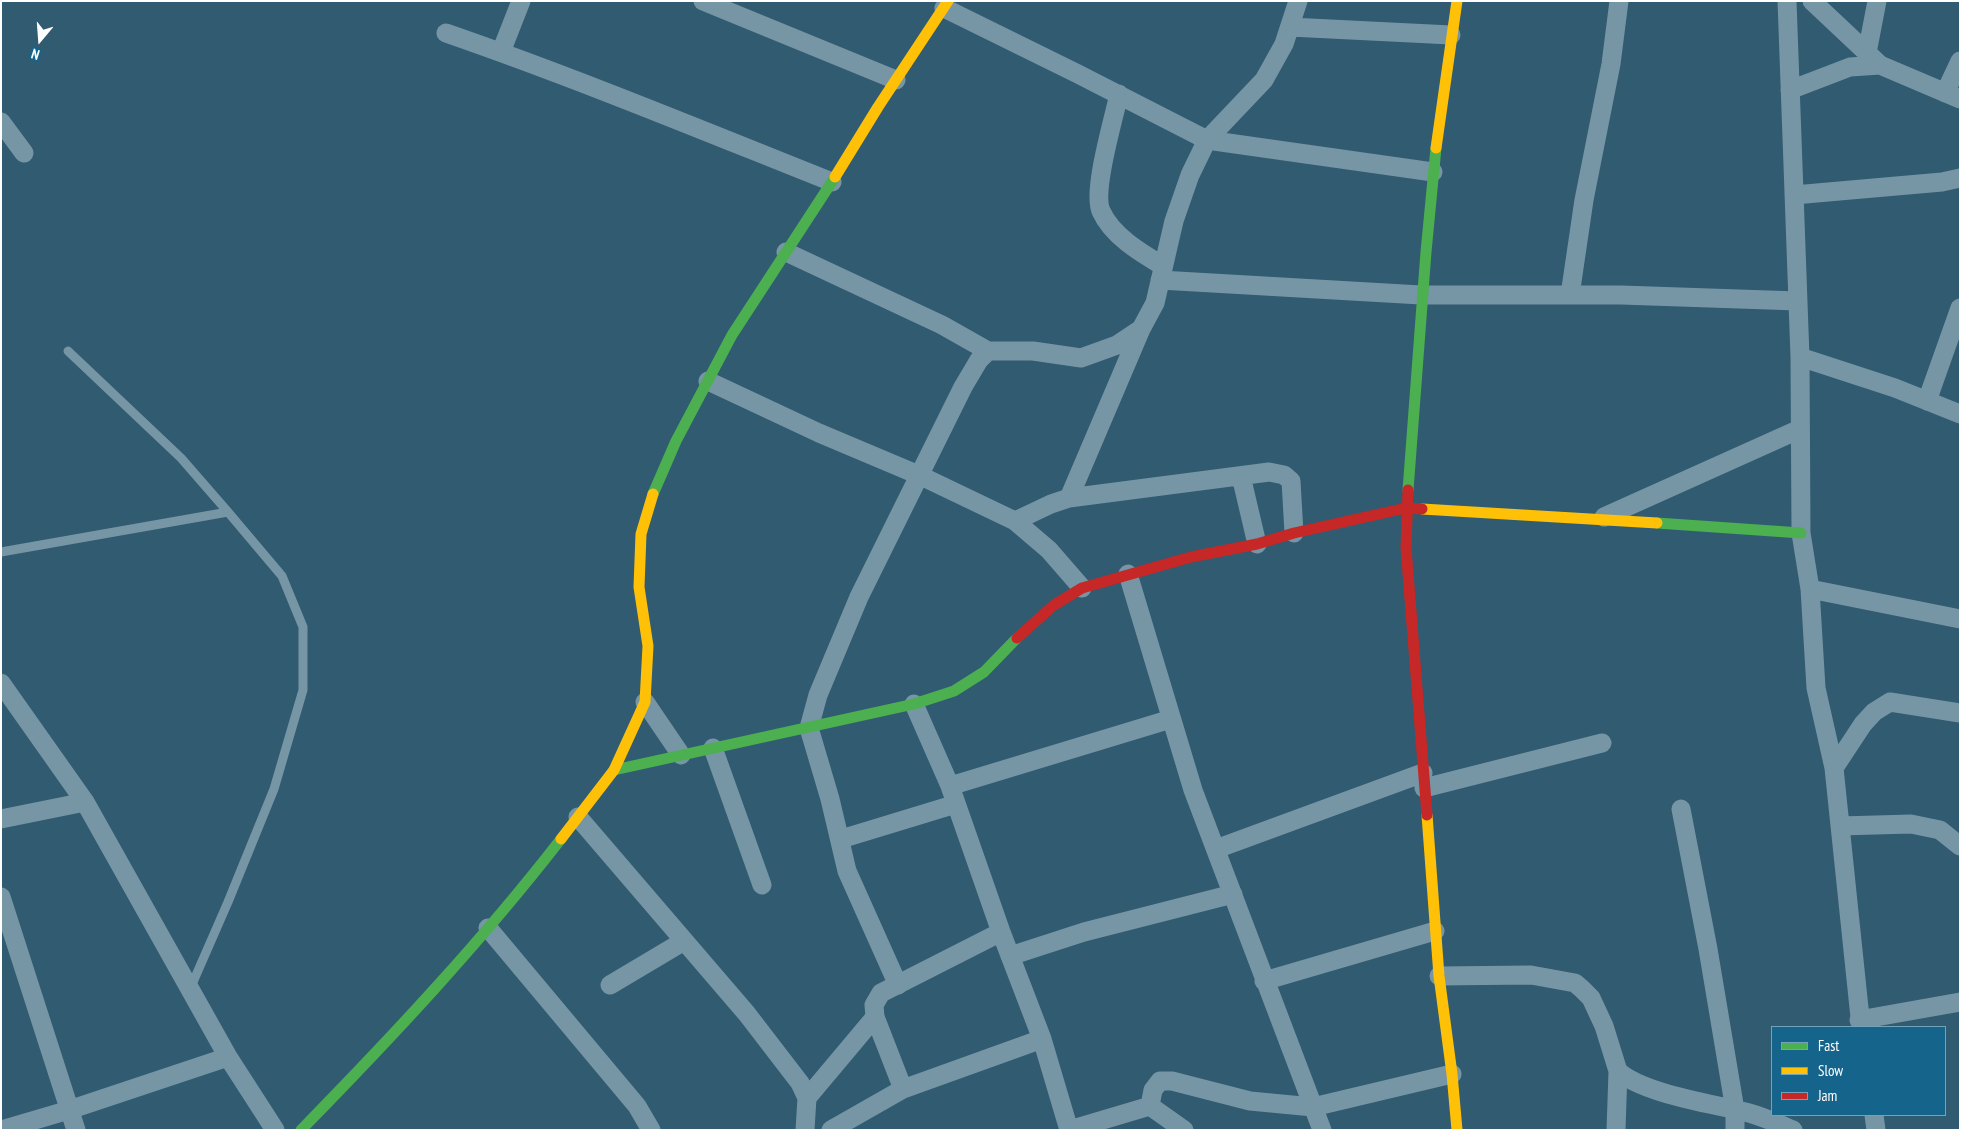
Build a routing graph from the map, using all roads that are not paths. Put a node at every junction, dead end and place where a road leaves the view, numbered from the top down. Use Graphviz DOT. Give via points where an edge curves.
graph roads {
  1 [pos="521,1"];
  2 [pos="703,1"];
  3 [pos="1298,1"];
  4 [pos="1457,1"];
  5 [pos="1619,1"];
  6 [pos="1787,1"];
  7 [pos="1812,1"];
  8 [pos="1877,1"];
  9 [pos="946,5"];
  10 [pos="1290,27"];
  11 [pos="446,33"];
  12 [pos="1452,35"];
  13 [pos="501,52"];
  14 [pos="1873,59"];
  15 [pos="1960,61"];
  16 [pos="896,80"];
  17 [pos="1790,90"];
  18 [pos="1119,94"];
  19 [pos="1953,96"];
  20 [pos="1,122"];
  21 [pos="1207,140"];
  22 [pos="24,153"];
  23 [pos="1433,172"];
  24 [pos="1960,178"];
  25 [pos="832,182"];
  26 [pos="1794,195"];
  27 [pos="786,252"];
  28 [pos="1162,273"];
  29 [pos="1421,295"];
  30 [pos="1570,295"];
  31 [pos="1798,300"];
  32 [pos="1960,308"];
  33 [pos="1141,329"];
  34 [pos="68,350"];
  35 [pos="988,351"];
  36 [pos="1800,357"];
  37 [pos="708,381"];
  38 [pos="1927,401"];
  39 [pos="1960,414"];
  40 [pos="1800,429"];
  41 [pos="921,476"];
  42 [pos="1241,476"];
  43 [pos="1069,498"];
  44 [pos="1406,508"];
  45 [pos="228,512"];
  46 [pos="1601,519"];
  47 [pos="1015,521"];
  48 [pos="1294,532"];
  49 [pos="1801,534"];
  50 [pos="1257,544"];
  51 [pos="1,552"];
  52 [pos="1128,574"];
  53 [pos="1082,588"];
  54 [pos="1810,589"];
  55 [pos="1960,619"];
  56 [pos="1,683"];
  57 [pos="645,702"];
  58 [pos="914,704"];
  59 [pos="1960,713"];
  60 [pos="1171,719"];
  61 [pos="809,728"];
  62 [pos="1602,743"];
  63 [pos="713,748"];
  64 [pos="681,755"];
  65 [pos="1834,768"];
  66 [pos="614,770"];
  67 [pos="1424,781"];
  68 [pos="953,795"];
  69 [pos="85,802"];
  70 [pos="1681,808"];
  71 [pos="578,817"];
  72 [pos="1,819"];
  73 [pos="1840,826"];
  74 [pos="841,839"];
  75 [pos="1960,846"];
  76 [pos="1216,849"];
  77 [pos="762,885"];
  78 [pos="1233,894"];
  79 [pos="1,897"];
  80 [pos="488,928"];
  81 [pos="1435,931"];
  82 [pos="1001,932"];
  83 [pos="684,941"];
  84 [pos="1010,956"];
  85 [pos="1439,976"];
  86 [pos="1264,981"];
  87 [pos="610,985"];
  88 [pos="898,985"];
  89 [pos="190,990"];
  90 [pos="1960,1002"];
  91 [pos="874,1018"];
  92 [pos="1860,1024"];
  93 [pos="1042,1039"];
  94 [pos="228,1057"];
  95 [pos="1618,1071"];
  96 [pos="1452,1074"];
  97 [pos="904,1088"];
  98 [pos="807,1098"];
  99 [pos="1150,1106"];
  100 [pos="1314,1107"];
  101 [pos="69,1110"];
  102 [pos="1735,1110"];
  103 [pos="1874,1116"];
  104 [pos="1,1130"];
  105 [pos="76,1130"];
  106 [pos="274,1130"];
  107 [pos="301,1130"];
  108 [pos="651,1130"];
  109 [pos="806,1130"];
  110 [pos="831,1130"];
  111 [pos="1069,1130"];
  112 [pos="1184,1130"];
  113 [pos="1322,1130"];
  114 [pos="1457,1130"];
  115 [pos="1616,1130"];
  116 [pos="1735,1130"];
  117 [pos="1793,1130"];
  118 [pos="1876,1130"];
  1 -- 13 [label="street"];
  2 -- 16 [label="street"];
  3 -- 10 [label="street"];
  4 -- 12 [label="street"];
  5 -- 30 [label="street"];
  6 -- 17 [label="street"];
  7 -- 14 [label="street"];
  8 -- 14 [label="street"];
  9 -- 16 [label="street"];
  9 -- 18 [label="street"];
  10 -- 12 [label="street"];
  10 -- 21 [label="street" via="1264,80"];
  11 -- 13 [label="street"];
  12 -- 23 [label="street"];
  13 -- 25 [label="street"];
  14 -- 17 [label="street"];
  14 -- 19 [label="street"];
  15 -- 19 [label="street"];
  16 -- 25 [label="street"];
  17 -- 26 [label="street"];
  18 -- 21 [label="street"];
  18 -- 28 [label="street" via="1098,193 1100,210 1112,227"];
  20 -- 22 [label="street"];
  21 -- 23 [label="street"];
  21 -- 28 [label="street" via="1174,220"];
  23 -- 29 [label="street"];
  24 -- 26 [label="street"];
  25 -- 27 [label="street"];
  26 -- 31 [label="street"];
  27 -- 35 [label="street" via="942,325"];
  27 -- 37 [label="street" via="732,335"];
  28 -- 29 [label="street"];
  28 -- 33 [label="street" via="1155,303"];
  29 -- 30 [label="street"];
  29 -- 44 [label="street"];
  30 -- 31 [label="street"];
  31 -- 36 [label="street"];
  32 -- 38 [label="street"];
  33 -- 35 [label="street" via="1117,345 1081,358 1032,351"];
  33 -- 43 [label="street"];
  34 -- 45 [label="lane" via="181,458"];
  35 -- 41 [label="street" via="971,373"];
  36 -- 38 [label="street"];
  36 -- 40 [label="street"];
  37 -- 41 [label="street"];
  37 -- 57 [label="street" via="649,502 641,534 639,587 648,646"];
  38 -- 39 [label="street"];
  40 -- 46 [label="street"];
  40 -- 49 [label="street"];
  41 -- 47 [label="street"];
  41 -- 61 [label="street" via="859,597 818,695"];
  42 -- 43 [label="street"];
  42 -- 48 [label="street" via="1270,472 1284,475 1291,481"];
  42 -- 50 [label="street"];
  43 -- 47 [label="street"];
  44 -- 46 [label="street"];
  44 -- 48 [label="street"];
  44 -- 67 [label="street" via="1406,548"];
  45 -- 51 [label="lane"];
  45 -- 89 [label="lane" via="282,576 303,627 303,690 274,789"];
  46 -- 49 [label="street"];
  47 -- 53 [label="street" via="1049,550"];
  48 -- 50 [label="street"];
  49 -- 54 [label="street"];
  50 -- 52 [label="street"];
  52 -- 53 [label="street"];
  52 -- 60 [label="street"];
  53 -- 58 [label="street" via="1054,605 984,672 954,691"];
  54 -- 55 [label="street"];
  54 -- 65 [label="street" via="1816,688"];
  56 -- 69 [label="street"];
  57 -- 64 [label="street"];
  57 -- 66 [label="street"];
  58 -- 61 [label="street"];
  58 -- 68 [label="street"];
  59 -- 65 [label="street" via="1890,702 1863,724"];
  60 -- 68 [label="street"];
  60 -- 76 [label="street"];
  61 -- 63 [label="street"];
  61 -- 74 [label="street"];
  62 -- 67 [label="street"];
  63 -- 64 [label="street"];
  63 -- 77 [label="street"];
  64 -- 66 [label="street"];
  65 -- 73 [label="street"];
  66 -- 71 [label="street"];
  67 -- 76 [label="street"];
  67 -- 81 [label="street"];
  68 -- 74 [label="street"];
  68 -- 82 [label="street"];
  69 -- 72 [label="street"];
  69 -- 89 [label="street"];
  70 -- 102 [label="street"];
  71 -- 80 [label="street"];
  71 -- 83 [label="street"];
  73 -- 75 [label="street" via="1911,824 1940,830"];
  73 -- 92 [label="street"];
  74 -- 88 [label="street" via="847,871"];
  76 -- 78 [label="street"];
  78 -- 84 [label="street" via="1084,932"];
  78 -- 86 [label="street"];
  79 -- 101 [label="street"];
  80 -- 107 [label="street" via="400,1028"];
  80 -- 108 [label="street" via="637,1106"];
  81 -- 85 [label="street"];
  81 -- 86 [label="street"];
  82 -- 84 [label="street"];
  82 -- 88 [label="street"];
  83 -- 87 [label="street"];
  83 -- 98 [label="street" via="747,1014 800,1083"];
  84 -- 93 [label="street"];
  85 -- 95 [label="street" via="1531,975 1575,983 1591,998"];
  85 -- 96 [label="street"];
  86 -- 100 [label="street"];
  88 -- 91 [label="street" via="881,993 874,1004"];
  89 -- 94 [label="street"];
  90 -- 92 [label="street"];
  91 -- 97 [label="street"];
  91 -- 98 [label="street"];
  93 -- 97 [label="street"];
  93 -- 111 [label="street"];
  94 -- 101 [label="street"];
  94 -- 106 [label="street"];
  95 -- 102 [label="street" via="1636,1083"];
  95 -- 115 [label="street"];
  96 -- 100 [label="street"];
  96 -- 114 [label="street"];
  97 -- 110 [label="street"];
  98 -- 109 [label="street"];
  99 -- 100 [label="street" via="1153,1090 1160,1081 1172,1081 1250,1101"];
  99 -- 111 [label="street"];
  99 -- 112 [label="street"];
  100 -- 113 [label="street"];
  101 -- 104 [label="street"];
  101 -- 105 [label="street"];
  102 -- 116 [label="street"];
  102 -- 117 [label="street"];
  103 -- 118 [label="street"];
}
